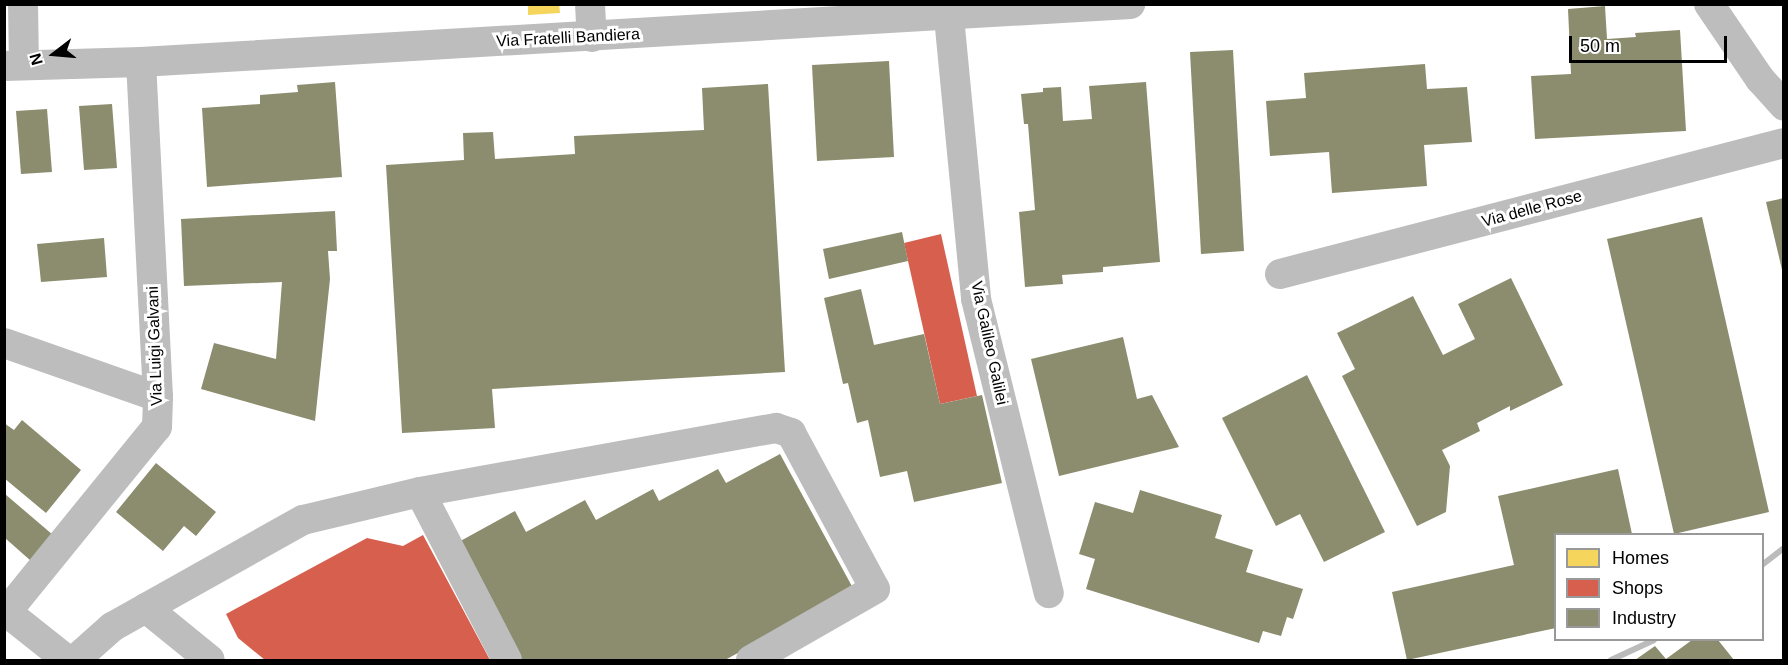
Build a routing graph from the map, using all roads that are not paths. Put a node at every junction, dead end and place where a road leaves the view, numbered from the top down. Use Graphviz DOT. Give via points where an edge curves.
graph roads {
  1 [pos="23,4"];
  2 [pos="590,4"];
  3 [pos="1131,4"];
  4 [pos="1709,4"];
  5 [pos="829,14"];
  6 [pos="949,17"];
  7 [pos="592,37"];
  8 [pos="141,62"];
  9 [pos="14,66"];
  10 [pos="1784,106"];
  11 [pos="1784,143"];
  12 [pos="1281,274"];
  13 [pos="4,343"];
  14 [pos="158,397"];
  15 [pos="420,492"];
  16 [pos="1049,593"];
  17 [pos="146,608"];
  18 [pos="5,612"];
  19 [pos="67,660"];
  20 [pos="75,660"];
  21 [pos="210,660"];
  22 [pos="507,660"];
  23 [pos="751,660"];
  1 -- 9 [label="street"];
  2 -- 7 [label="street"];
  3 -- 6 [label="street, Via Fratelli Bandiera"];
  4 -- 10 [label="street" via="1760,79"];
  5 -- 6 [label="street, Via Fratelli Bandiera"];
  5 -- 7 [label="street, Via Fratelli Bandiera"];
  6 -- 16 [label="street, Via Galileo Galilei" via="976,298"];
  7 -- 8 [label="street, Via Fratelli Bandiera"];
  8 -- 9 [label="street, Via Fratelli Bandiera"];
  8 -- 14 [label="street, Via Luigi Galvani"];
  11 -- 12 [label="street, Via delle Rose"];
  13 -- 14 [label="street"];
  14 -- 18 [label="street, Via Luigi Galvani" via="157,427"];
  15 -- 17 [label="street" via="303,520"];
  15 -- 22 [label="street"];
  15 -- 23 [label="street" via="776,428 791,433 874,589"];
  17 -- 20 [label="street" via="111,627"];
  17 -- 21 [label="street"];
  18 -- 19 [label="street"];
}
